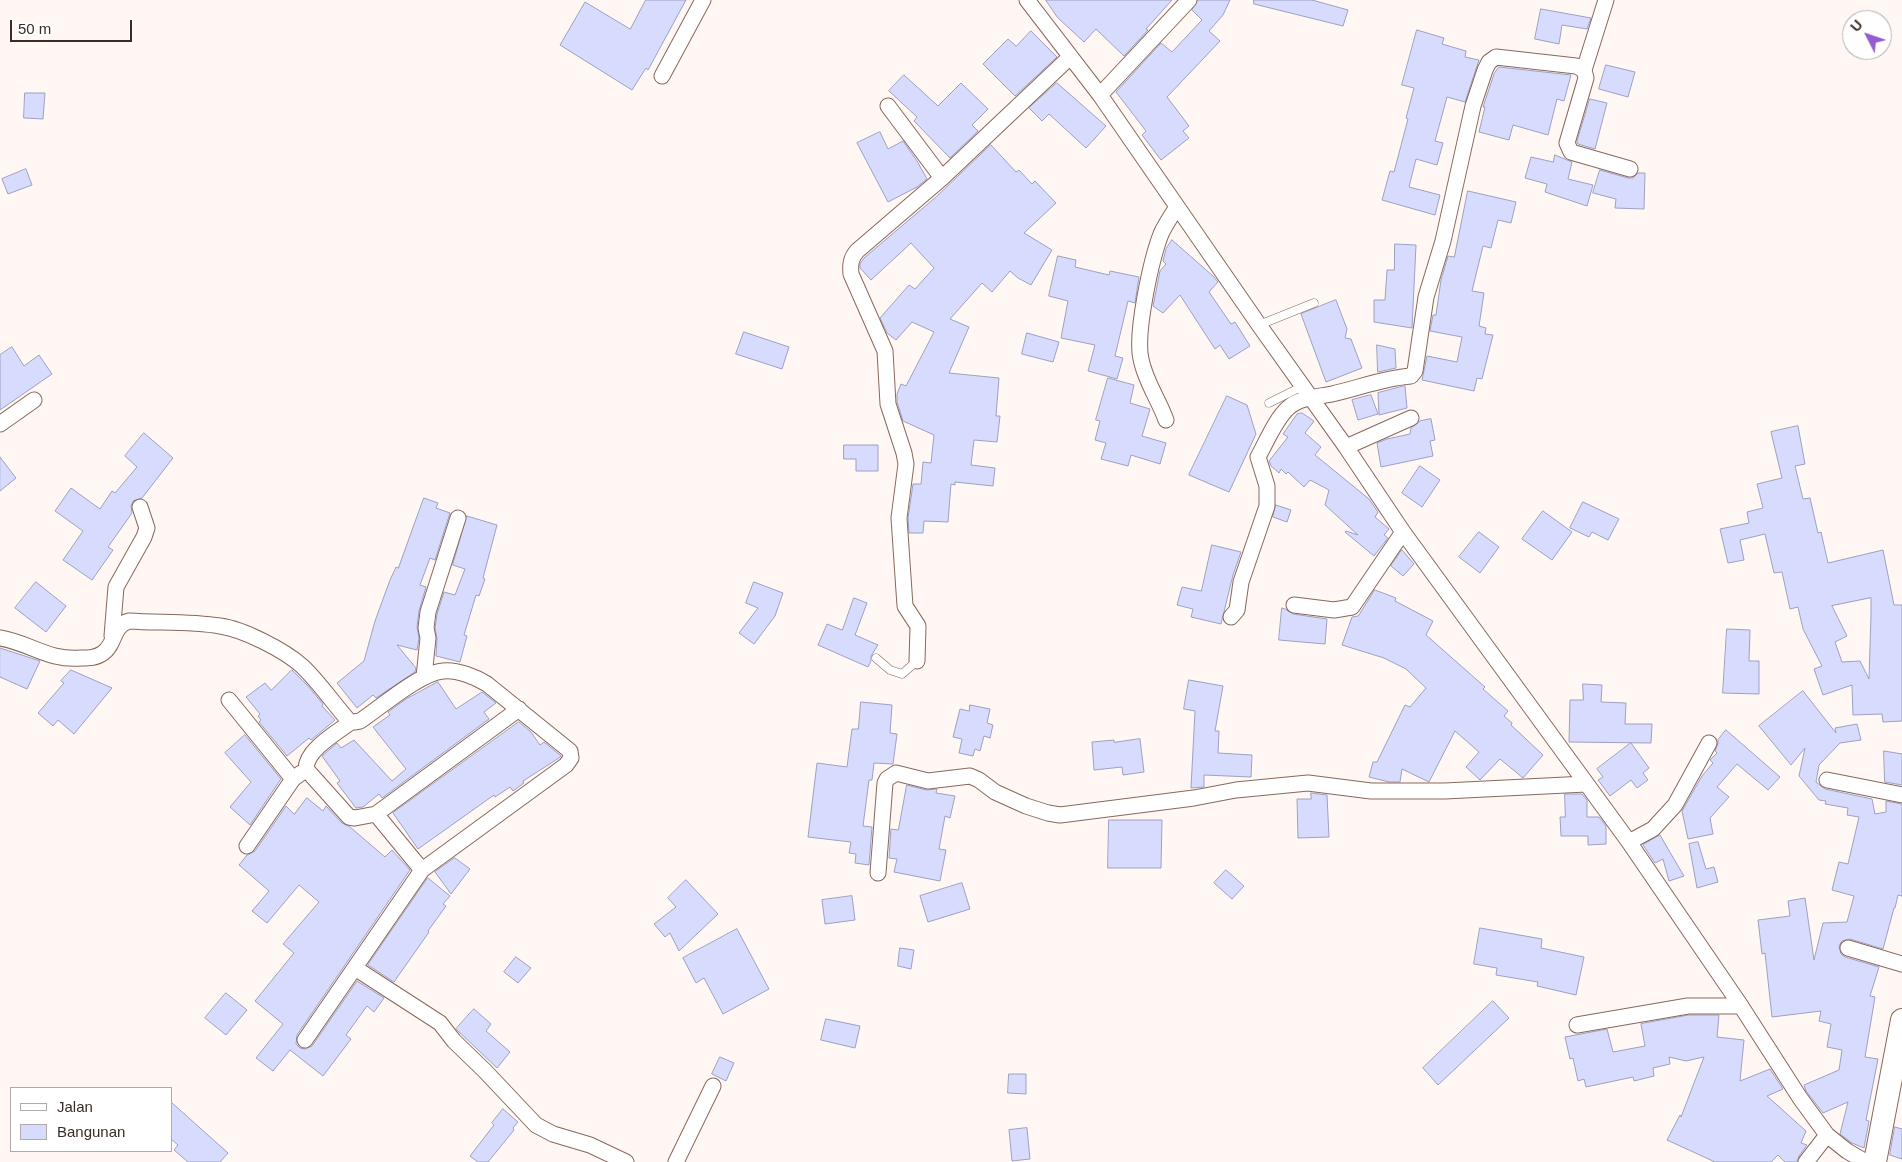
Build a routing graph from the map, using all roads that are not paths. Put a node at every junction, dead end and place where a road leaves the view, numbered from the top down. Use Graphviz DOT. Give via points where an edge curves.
graph roads {
  1 [pos="703,0"];
  2 [pos="1027,0"];
  3 [pos="1189,0"];
  4 [pos="1606,0"];
  5 [pos="1070,57"];
  6 [pos="1584,70"];
  7 [pos="662,76"];
  8 [pos="1100,95"];
  9 [pos="888,106"];
  10 [pos="1630,169"];
  11 [pos="942,178"];
  12 [pos="1177,207"];
  13 [pos="1314,304"];
  14 [pos="1259,326"];
  15 [pos="1307,392"];
  16 [pos="34,400"];
  17 [pos="1269,403"];
  18 [pos="1411,418"];
  19 [pos="1166,420"];
  20 [pos="0,424"];
  21 [pos="1346,447"];
  22 [pos="140,507"];
  23 [pos="458,518"];
  24 [pos="1403,532"];
  25 [pos="1294,605"];
  26 [pos="1231,617"];
  27 [pos="0,638"];
  28 [pos="112,640"];
  29 [pos="876,658"];
  30 [pos="917,662"];
  31 [pos="424,677"];
  32 [pos="228,700"];
  33 [pos="520,709"];
  34 [pos="351,722"];
  35 [pos="1710,743"];
  36 [pos="306,770"];
  37 [pos="293,779"];
  38 [pos="1827,780"];
  39 [pos="1586,784"];
  40 [pos="1902,795"];
  41 [pos="376,814"];
  42 [pos="1629,842"];
  43 [pos="247,846"];
  44 [pos="422,870"];
  45 [pos="878,873"];
  46 [pos="1848,948"];
  47 [pos="1902,964"];
  48 [pos="355,968"];
  49 [pos="1741,1006"];
  50 [pos="1902,1020"];
  51 [pos="1577,1025"];
  52 [pos="305,1040"];
  53 [pos="713,1086"];
  54 [pos="1827,1135"];
  55 [pos="626,1162"];
  56 [pos="676,1162"];
  57 [pos="1806,1162"];
  58 [pos="1866,1162"];
  59 [pos="1875,1162"];
  1 -- 7 [label="street"];
  2 -- 5 [label="street"];
  3 -- 8 [label="street"];
  4 -- 6 [label="street"];
  5 -- 8 [label="street"];
  5 -- 11 [label="street"];
  6 -- 10 [label="street" via="1586,78 1568,149"];
  6 -- 15 [label="street" via="1576,66 1496,57 1489,62 1473,106 1445,231 1426,297 1415,371 1411,376 1382,379 1332,394"];
  8 -- 12 [label="street"];
  9 -- 11 [label="street"];
  11 -- 30 [label="street" via="857,251 850,264 851,274 885,351 888,404 906,464 898,518 905,606 918,626"];
  12 -- 14 [label="street"];
  12 -- 19 [label="street" via="1156,250 1143,306 1139,349 1144,372"];
  13 -- 14 [label="lane"];
  14 -- 15 [label="street"];
  15 -- 17 [label="lane"];
  15 -- 21 [label="street"];
  15 -- 26 [label="street" via="1288,408 1258,457 1267,486 1267,506 1241,582 1237,610"];
  16 -- 20 [label="street"];
  18 -- 21 [label="street"];
  21 -- 24 [label="street"];
  22 -- 28 [label="street" via="147,528 116,587"];
  23 -- 31 [label="street" via="428,612"];
  24 -- 25 [label="street" via="1352,607 1334,610"];
  24 -- 39 [label="street"];
  27 -- 28 [label="street" via="64,659 98,656 106,651"];
  28 -- 34 [label="street" via="119,626 129,621 212,625 238,631 293,659"];
  29 -- 30 [label="lane" via="890,670 902,674"];
  31 -- 33 [label="street" via="450,671 480,679"];
  31 -- 34 [label="street" via="360,721"];
  32 -- 37 [label="street"];
  33 -- 41 [label="street"];
  33 -- 44 [label="street" via="570,751 569,761"];
  34 -- 36 [label="street" via="314,751"];
  35 -- 42 [label="street" via="1675,805 1653,829"];
  36 -- 37 [label="street"];
  36 -- 41 [label="street" via="349,817"];
  37 -- 43 [label="street"];
  38 -- 40 [label="street"];
  39 -- 42 [label="street"];
  39 -- 45 [label="street" via="1371,791 1308,783 1060,815 1026,806 970,776 928,781 896,774 887,778 885,783"];
  41 -- 44 [label="street"];
  42 -- 49 [label="street"];
  44 -- 48 [label="street"];
  46 -- 47 [label="street"];
  48 -- 52 [label="street"];
  48 -- 55 [label="street" via="440,1023 536,1125"];
  49 -- 51 [label="street" via="1688,1006"];
  49 -- 54 [label="street"];
  50 -- 59 [label="street"];
  53 -- 56 [label="street"];
  54 -- 57 [label="street"];
  54 -- 58 [label="street"];
}
